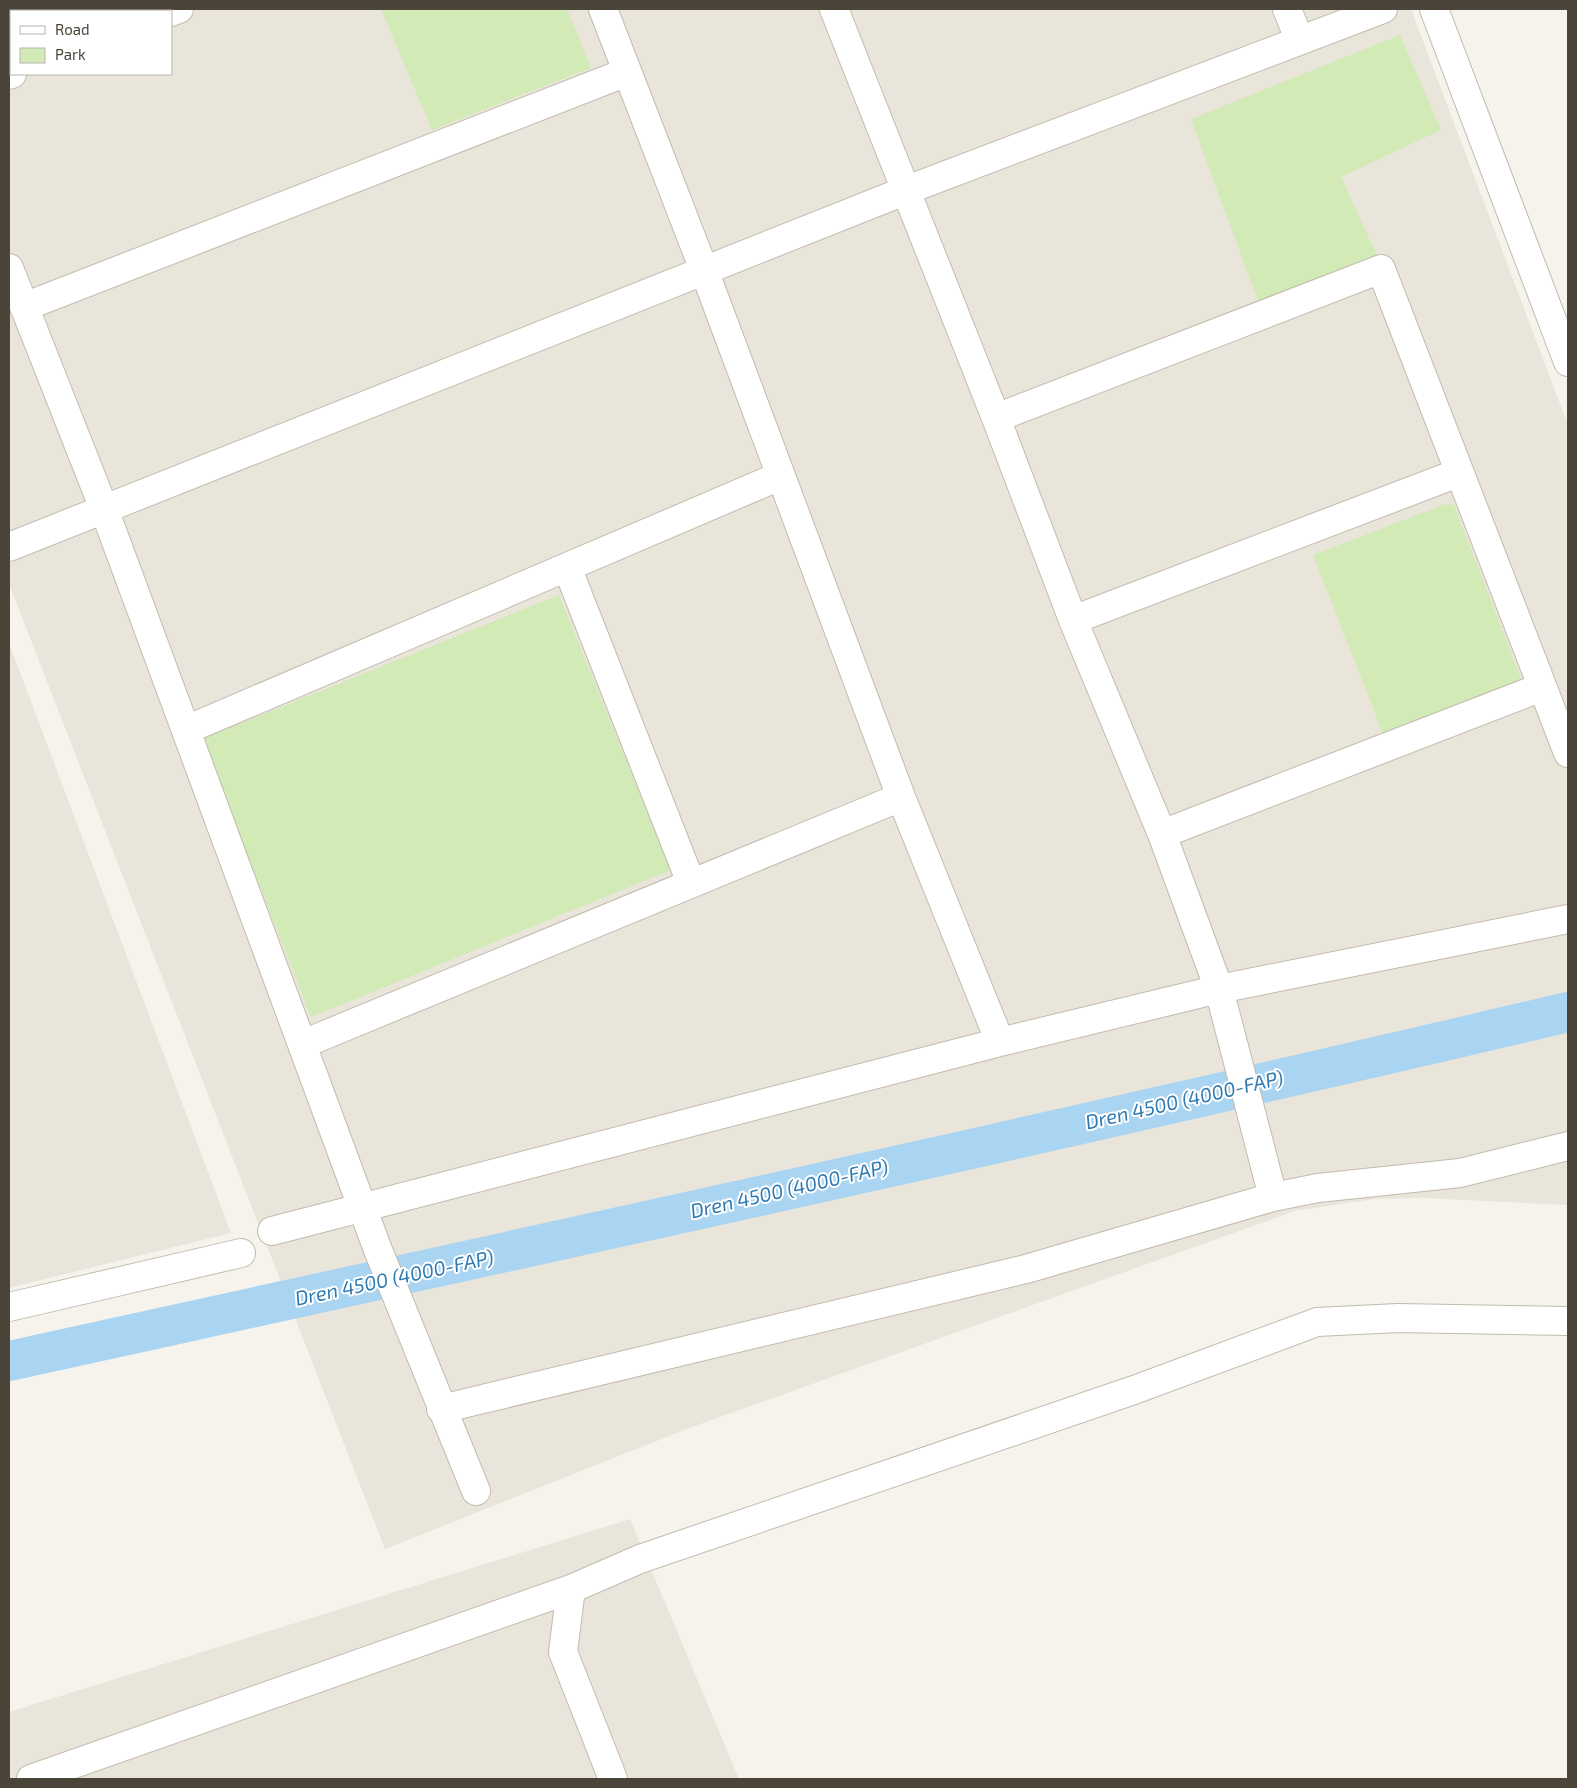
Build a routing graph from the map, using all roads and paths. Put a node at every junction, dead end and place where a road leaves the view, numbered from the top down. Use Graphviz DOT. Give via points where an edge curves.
graph roads {
  1 [pos="603,9"];
  2 [pos="834,9"];
  3 [pos="1287,9"];
  4 [pos="1383,9"];
  5 [pos="1434,9"];
  6 [pos="1299,40"];
  7 [pos="627,72"];
  8 [pos="907,190"];
  9 [pos="9,268"];
  10 [pos="704,270"];
  11 [pos="24,307"];
  12 [pos="1568,362"];
  13 [pos="996,418"];
  14 [pos="1458,473"];
  15 [pos="780,476"];
  16 [pos="104,509"];
  17 [pos="9,547"];
  18 [pos="567,567"];
  19 [pos="1073,620"];
  20 [pos="1542,688"];
  21 [pos="186,730"];
  22 [pos="1568,754"];
  23 [pos="900,797"];
  24 [pos="1162,834"];
  25 [pos="692,883"];
  26 [pos="1568,919"];
  27 [pos="1219,989"];
  28 [pos="1000,1042"];
  29 [pos="303,1044"];
  30 [pos="1568,1146"];
  31 [pos="1273,1197"];
  32 [pos="362,1207"];
  33 [pos="272,1231"];
  34 [pos="242,1253"];
  35 [pos="9,1307"];
  36 [pos="1568,1322"];
  37 [pos="441,1409"];
  38 [pos="476,1491"];
  39 [pos="571,1589"];
  40 [pos="31,1779"];
  41 [pos="613,1779"];
  1 -- 7 [label="street"];
  2 -- 8 [label="street"];
  3 -- 6 [label="street"];
  4 -- 6 [label="street"];
  5 -- 12 [label="street"];
  6 -- 8 [label="street"];
  7 -- 10 [label="street"];
  7 -- 11 [label="street"];
  8 -- 10 [label="street"];
  8 -- 13 [label="street"];
  9 -- 11 [label="street"];
  10 -- 15 [label="street"];
  10 -- 16 [label="street"];
  11 -- 16 [label="street"];
  13 -- 14 [label="street" via="1381,269"];
  13 -- 19 [label="street"];
  14 -- 19 [label="street"];
  14 -- 20 [label="street"];
  15 -- 18 [label="street"];
  15 -- 23 [label="street"];
  16 -- 17 [label="street"];
  16 -- 21 [label="street"];
  18 -- 21 [label="street"];
  18 -- 25 [label="street"];
  19 -- 24 [label="street"];
  20 -- 22 [label="street"];
  20 -- 24 [label="street"];
  21 -- 29 [label="street"];
  23 -- 25 [label="street"];
  23 -- 28 [label="street"];
  24 -- 27 [label="street"];
  25 -- 29 [label="street"];
  26 -- 27 [label="street"];
  27 -- 28 [label="street"];
  27 -- 31 [label="street"];
  28 -- 32 [label="street"];
  29 -- 32 [label="street"];
  30 -- 31 [label="street" via="1460,1173 1318,1188"];
  31 -- 37 [label="street" via="1026,1269"];
  32 -- 33 [label="street"];
  32 -- 37 [label="street"];
  34 -- 35 [label="street"];
  36 -- 39 [label="street" via="1398,1318 1317,1322 1125,1393 640,1559"];
  37 -- 38 [label="street"];
  39 -- 40 [label="street"];
  39 -- 41 [label="street" via="564,1652"];
}
